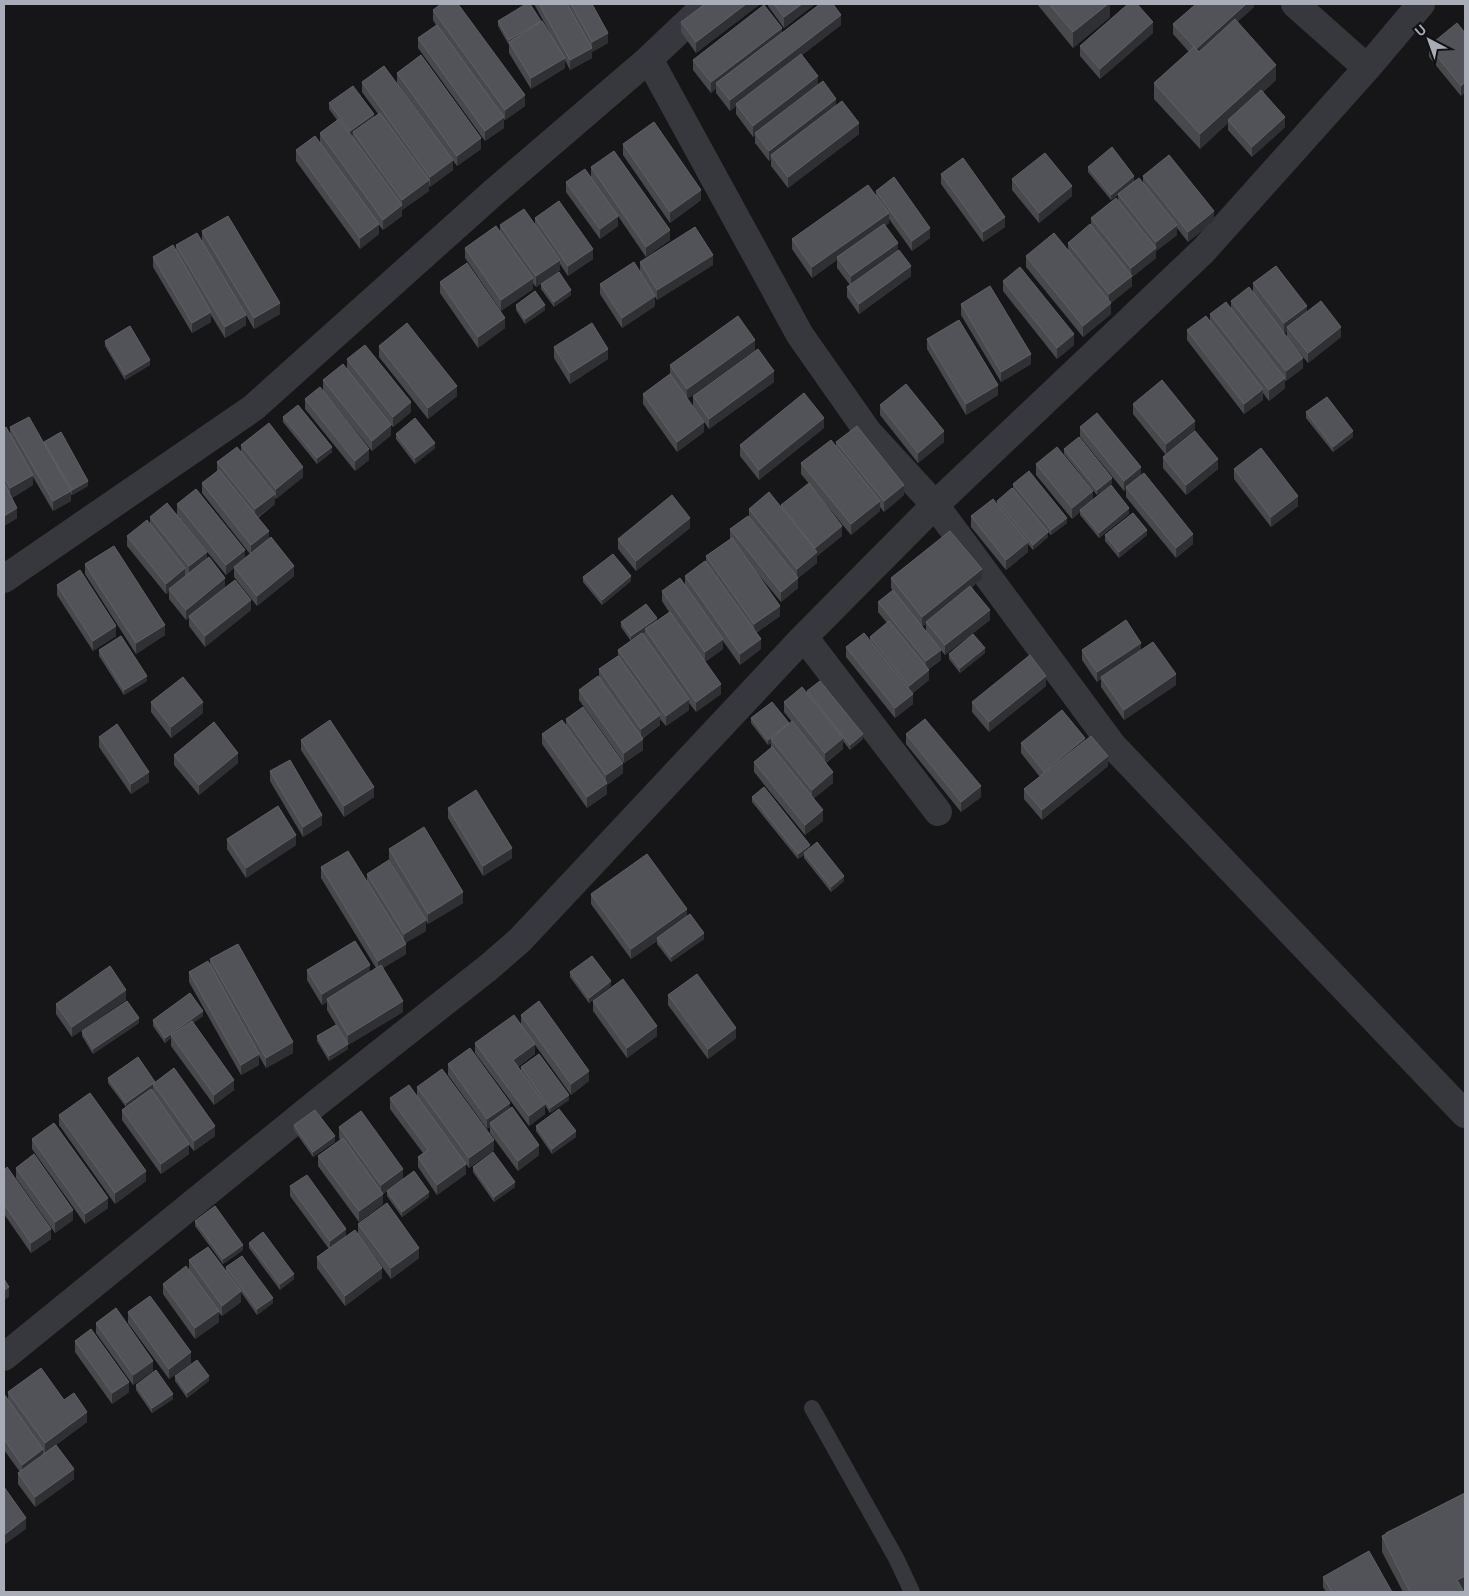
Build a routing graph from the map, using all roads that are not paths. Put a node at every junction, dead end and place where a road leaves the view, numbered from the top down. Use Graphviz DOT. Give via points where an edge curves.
graph roads {
  1 [pos="707,4"];
  2 [pos="1295,4"];
  3 [pos="1421,4"];
  4 [pos="649,59"];
  5 [pos="1367,68"];
  6 [pos="936,505"];
  7 [pos="4,579"];
  8 [pos="804,637"];
  9 [pos="938,812"];
  10 [pos="1465,1114"];
  11 [pos="4,1357"];
  12 [pos="812,1408"];
  13 [pos="912,1592"];
  1 -- 4 [label="street"];
  2 -- 5 [label="street"];
  3 -- 5 [label="street"];
  4 -- 6 [label="street" via="800,334 868,432"];
  4 -- 7 [label="street" via="494,192 254,408"];
  5 -- 6 [label="street" via="1203,251"];
  6 -- 8 [label="street"];
  6 -- 10 [label="street" via="1113,746"];
  8 -- 9 [label="street"];
  8 -- 11 [label="street" via="520,940"];
  12 -- 13 [label="lane"];
}
